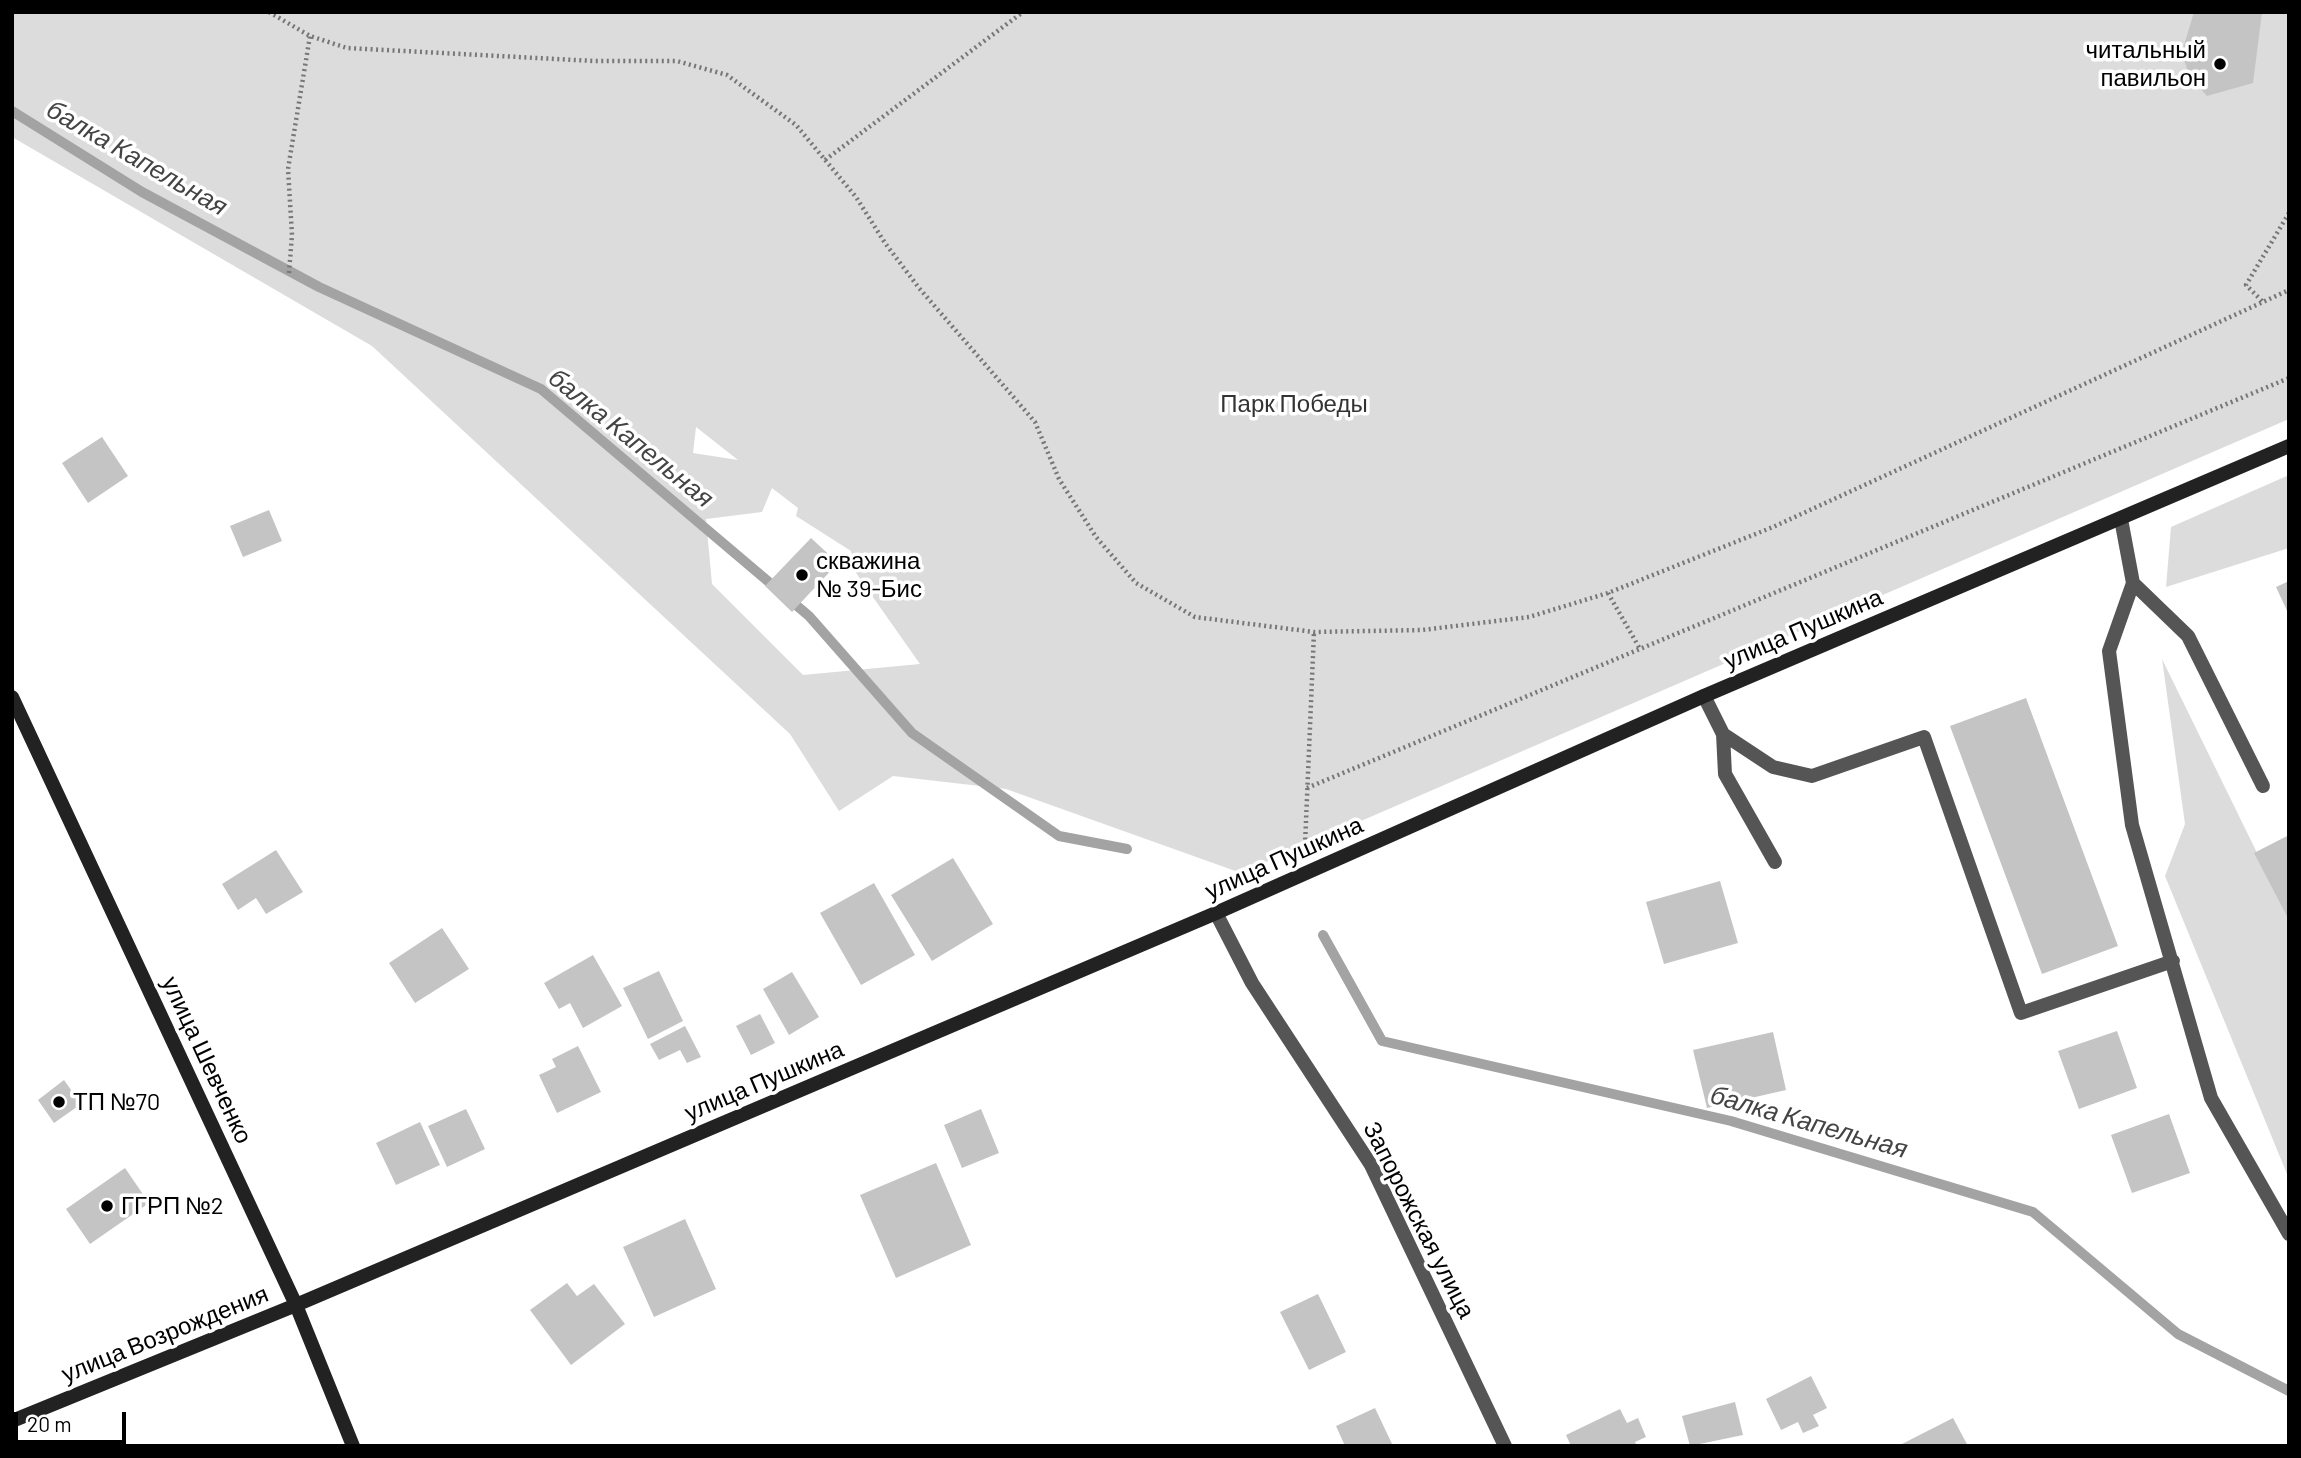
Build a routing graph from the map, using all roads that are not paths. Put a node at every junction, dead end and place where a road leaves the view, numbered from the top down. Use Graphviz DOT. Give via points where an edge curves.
graph roads {
  1 [pos="2289,446"];
  2 [pos="2121,519"];
  3 [pos="2133,583"];
  4 [pos="1704,696"];
  5 [pos="12,697"];
  6 [pos="1723,734"];
  7 [pos="2263,786"];
  8 [pos="1775,862"];
  9 [pos="1221,911"];
  10 [pos="2173,961"];
  11 [pos="2289,1234"];
  12 [pos="296,1305"];
  13 [pos="12,1421"];
  14 [pos="352,1446"];
  15 [pos="1505,1446"];
  1 -- 2 [label="street, улица Пушкина"];
  2 -- 3 [label="street"];
  2 -- 4 [label="street, улица Пушкина"];
  3 -- 7 [label="street" via="2188,636"];
  3 -- 10 [label="street" via="2109,651 2132,825"];
  4 -- 6 [label="street"];
  4 -- 9 [label="street, улица Пушкина"];
  5 -- 12 [label="street, улица Шевченко"];
  6 -- 8 [label="street" via="1725,774"];
  6 -- 10 [label="street" via="1773,767 1812,776 1924,737 2021,1013"];
  9 -- 12 [label="street, улица Пушкина"];
  9 -- 15 [label="street, Запорожская улица" via="1252,983 1371,1165"];
  10 -- 11 [label="street" via="2211,1098"];
  12 -- 13 [label="street, улица Возрождения"];
  12 -- 14 [label="street, улица Шевченко"];
}
